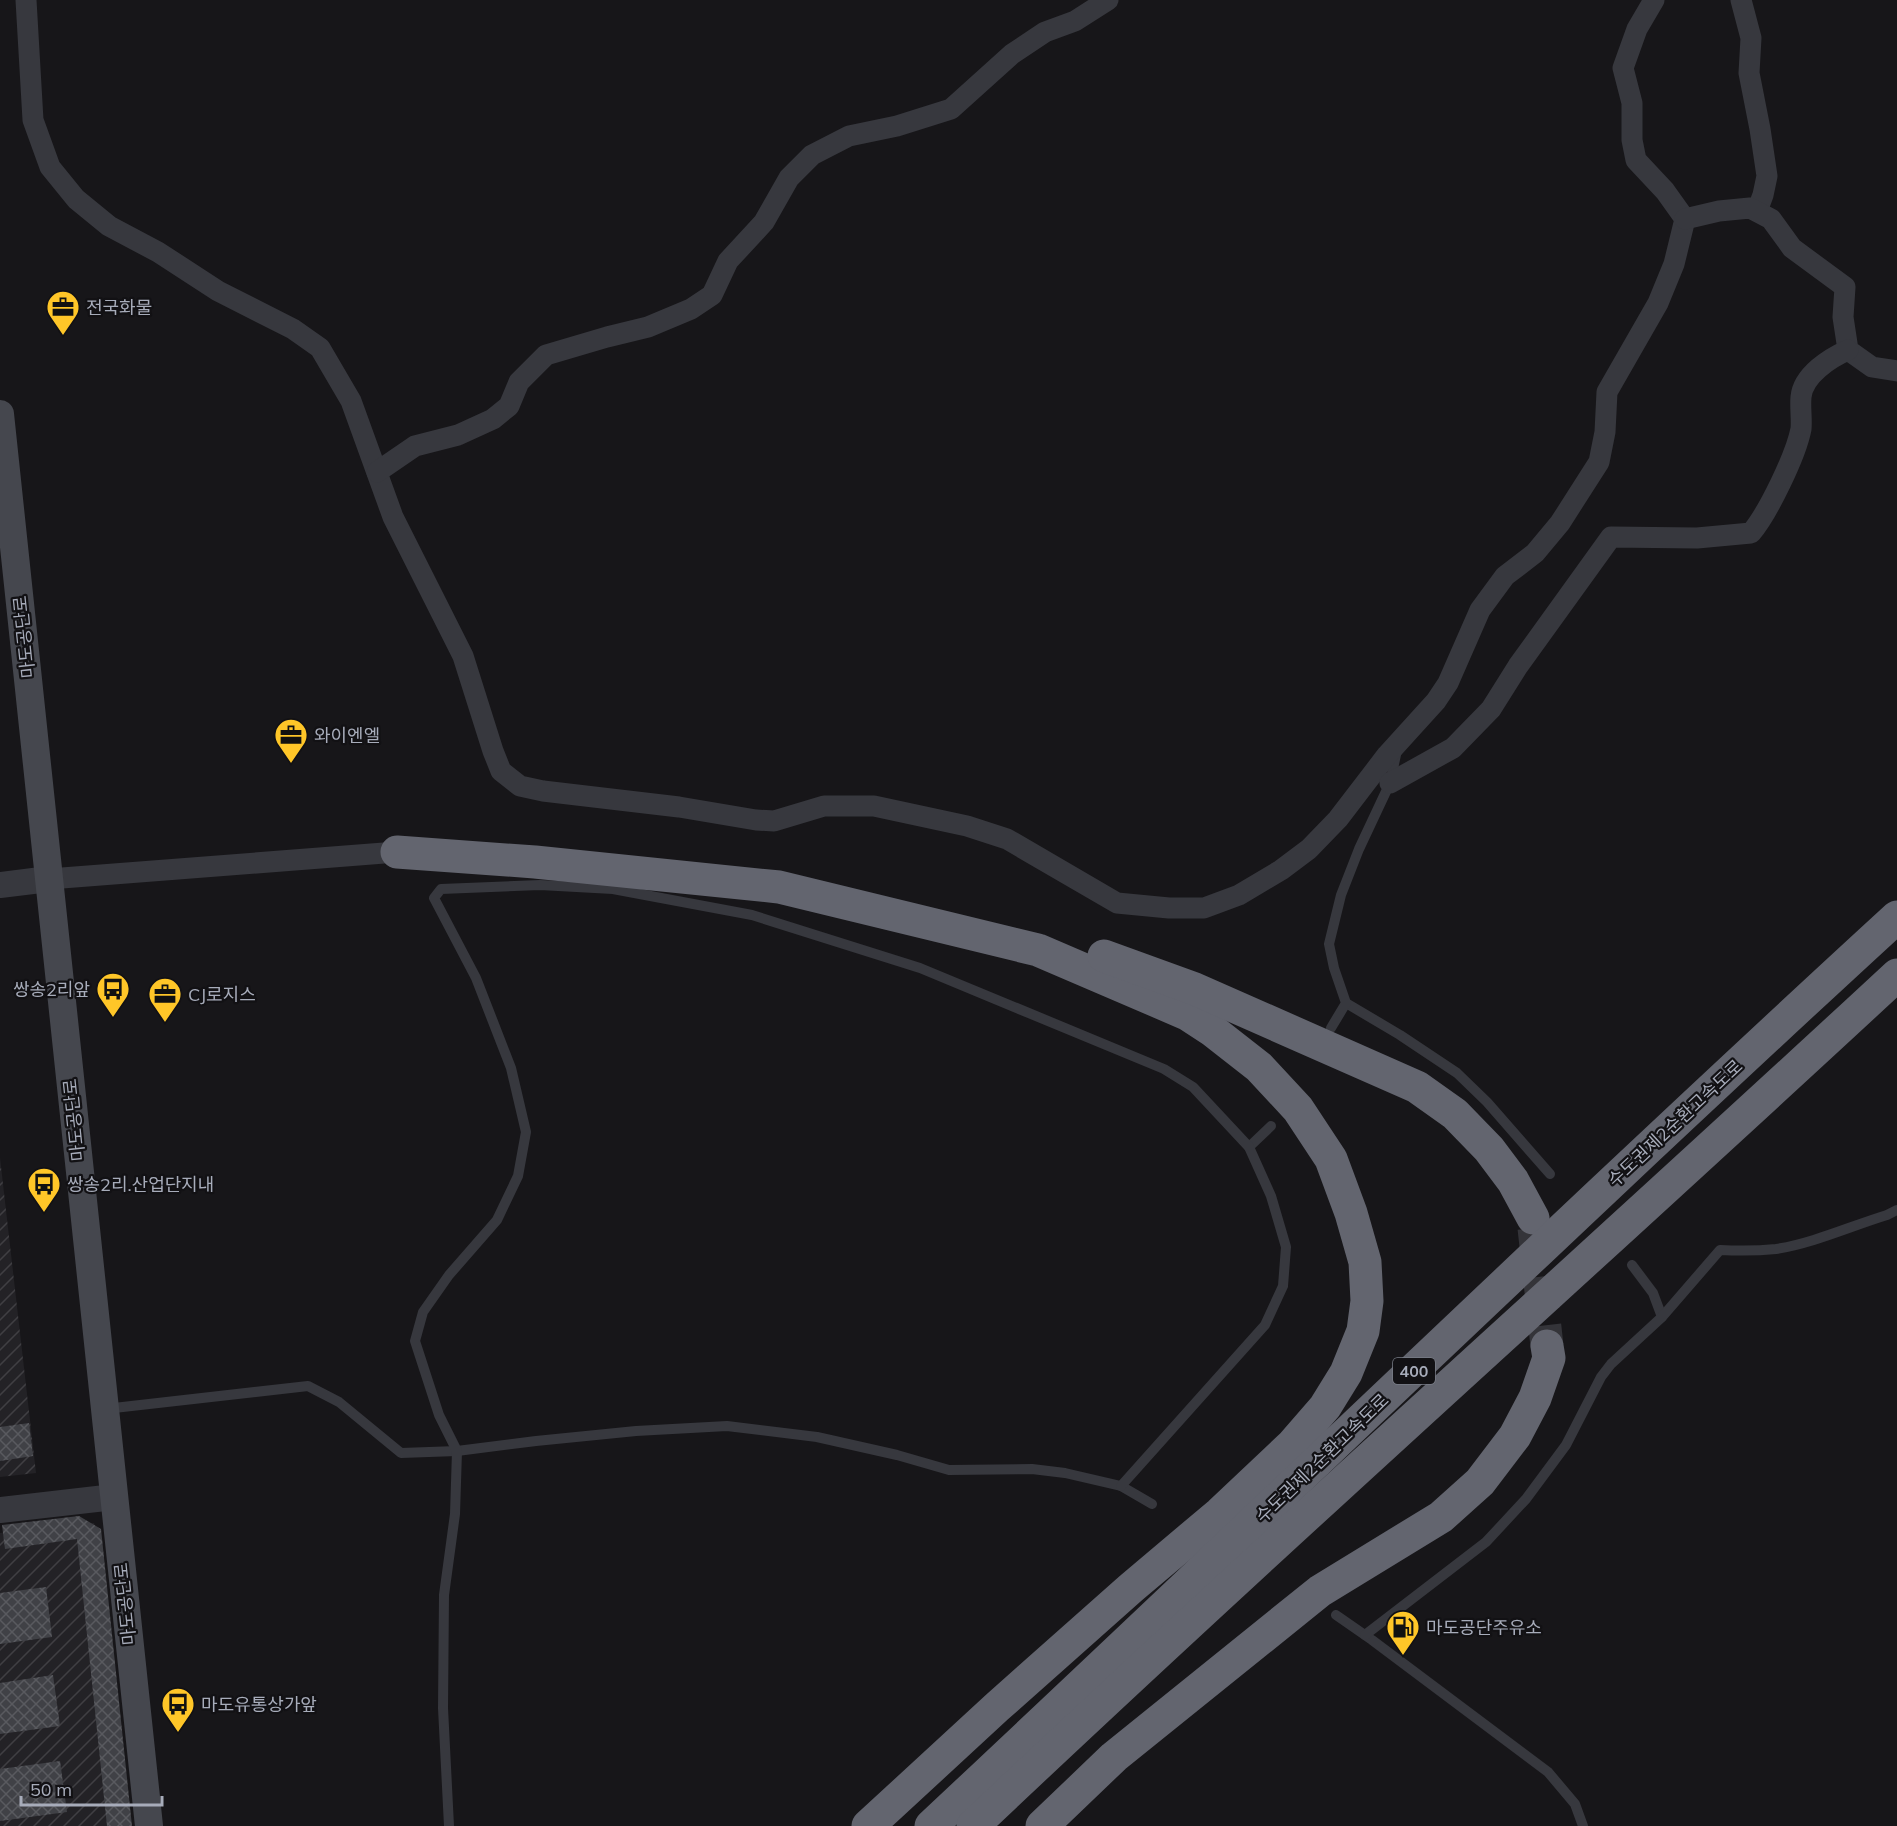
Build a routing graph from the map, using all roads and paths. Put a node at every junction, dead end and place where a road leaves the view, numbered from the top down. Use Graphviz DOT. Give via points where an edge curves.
graph roads {
  1 [pos="26,0"];
  2 [pos="1108,0"];
  3 [pos="1654,0"];
  4 [pos="1741,0"];
  5 [pos="1757,211"];
  6 [pos="1685,219"];
  7 [pos="1848,350"];
  8 [pos="1897,371"];
  9 [pos="0,414"];
  10 [pos="377,471"];
  11 [pos="1398,742"];
  12 [pos="1390,783"];
  13 [pos="397,852"];
  14 [pos="49,879"];
  15 [pos="0,885"];
  16 [pos="1897,917"];
  17 [pos="1897,975"];
  18 [pos="1346,1003"];
  19 [pos="1331,1028"];
  20 [pos="1271,1126"];
  21 [pos="1249,1147"];
  22 [pos="1550,1174"];
  23 [pos="1897,1210"];
  24 [pos="1533,1218"];
  25 [pos="1632,1265"];
  26 [pos="1662,1317"];
  27 [pos="1547,1346"];
  28 [pos="105,1409"];
  29 [pos="457,1451"];
  30 [pos="1121,1486"];
  31 [pos="114,1497"];
  32 [pos="1152,1504"];
  33 [pos="0,1510"];
  34 [pos="1336,1615"];
  35 [pos="1365,1635"];
  36 [pos="149,1826"];
  37 [pos="449,1826"];
  38 [pos="868,1826"];
  39 [pos="931,1826"];
  40 [pos="974,1826"];
  41 [pos="1042,1826"];
  42 [pos="1583,1826"];
  1 -- 10 [label="street" via="33,120 50,167 76,199 109,226 320,348 351,401"];
  2 -- 10 [label="street" via="1012,54 951,109 849,136 812,155 789,178 764,222 728,261 712,295 691,309 648,327 546,355 519,382 509,406 493,419 458,435 415,446"];
  3 -- 6 [label="street" via="1637,29 1623,68 1632,103 1632,141 1636,160"];
  4 -- 5 [label="street" via="1751,38 1749,73 1767,176"];
  5 -- 6 [label="street" via="1719,211"];
  5 -- 7 [label="street" via="1771,219 1792,248 1845,286 1843,317"];
  6 -- 11 [label="street" via="1674,264 1658,303 1607,392 1599,462 1560,523 1534,553 1505,576 1480,610 1448,683"];
  7 -- 8 [label="street" via="1872,367"];
  7 -- 12 [label="street" via="1830,358 1811,376 1801,394 1801,429 1796,446 1779,486 1751,533 1696,538 1611,537 1491,709 1453,748"];
  9 -- 14 [label="main road, 마도공단로"];
  10 -- 11 [label="street" via="393,517 463,656 501,771 520,786 756,820 774,821 824,806 874,806 967,826 1006,839 1117,903 1204,908 1239,895 1309,849 1338,819"];
  11 -- 12 [label="lane"];
  12 -- 18 [label="lane" via="1341,895 1329,944"];
  13 -- 14 [label="street"];
  13 -- 24 [label="highway" via="538,845 775,868 1030,929 1195,989 1417,1087 1455,1114 1489,1149 1513,1181"];
  13 -- 38 [label="highway" via="779,887 1038,950 1187,1014 1213,1031 1258,1067 1298,1109 1331,1159 1365,1262 1367,1301 1363,1331 1346,1373 1325,1407 1292,1445 1220,1513 997,1707"];
  14 -- 15 [label="street"];
  14 -- 28 [label="main road, 마도공단로"];
  16 -- 39 [label="highway, 수도권제2순환고속도로 / 400"];
  17 -- 40 [label="highway, 수도권제2순환고속도로 / 400" via="1169,1641"];
  18 -- 19 [label="lane"];
  18 -- 22 [label="lane" via="1458,1073"];
  20 -- 21 [label="lane"];
  21 -- 29 [label="lane" via="1193,1087 1164,1069 920,968 752,915 613,889 540,885 441,889 434,898 476,978 500,1038 526,1132 518,1176 497,1220 423,1312 415,1341 439,1415"];
  21 -- 30 [label="lane" via="1271,1196 1286,1247 1283,1286 1265,1325"];
  23 -- 26 [label="lane" via="1804,1242 1748,1251 1720,1250"];
  25 -- 26 [label="lane" via="1653,1293"];
  26 -- 35 [label="lane" via="1611,1364 1566,1445 1486,1542"];
  27 -- 41 [label="highway" via="1548,1358 1535,1398 1515,1436 1480,1482 1441,1517 1320,1591 1114,1757"];
  28 -- 29 [label="lane" via="308,1386 339,1402 401,1453"];
  28 -- 31 [label="main road, 마도공단로"];
  29 -- 30 [label="lane" via="636,1431 727,1426 818,1437 949,1470 1032,1469"];
  29 -- 37 [label="lane" via="455,1514 444,1595 443,1708"];
  30 -- 32 [label="lane"];
  31 -- 33 [label="street"];
  31 -- 36 [label="main road, 마도공단로"];
  34 -- 35 [label="lane"];
  35 -- 42 [label="lane" via="1548,1773 1575,1804"];
}
